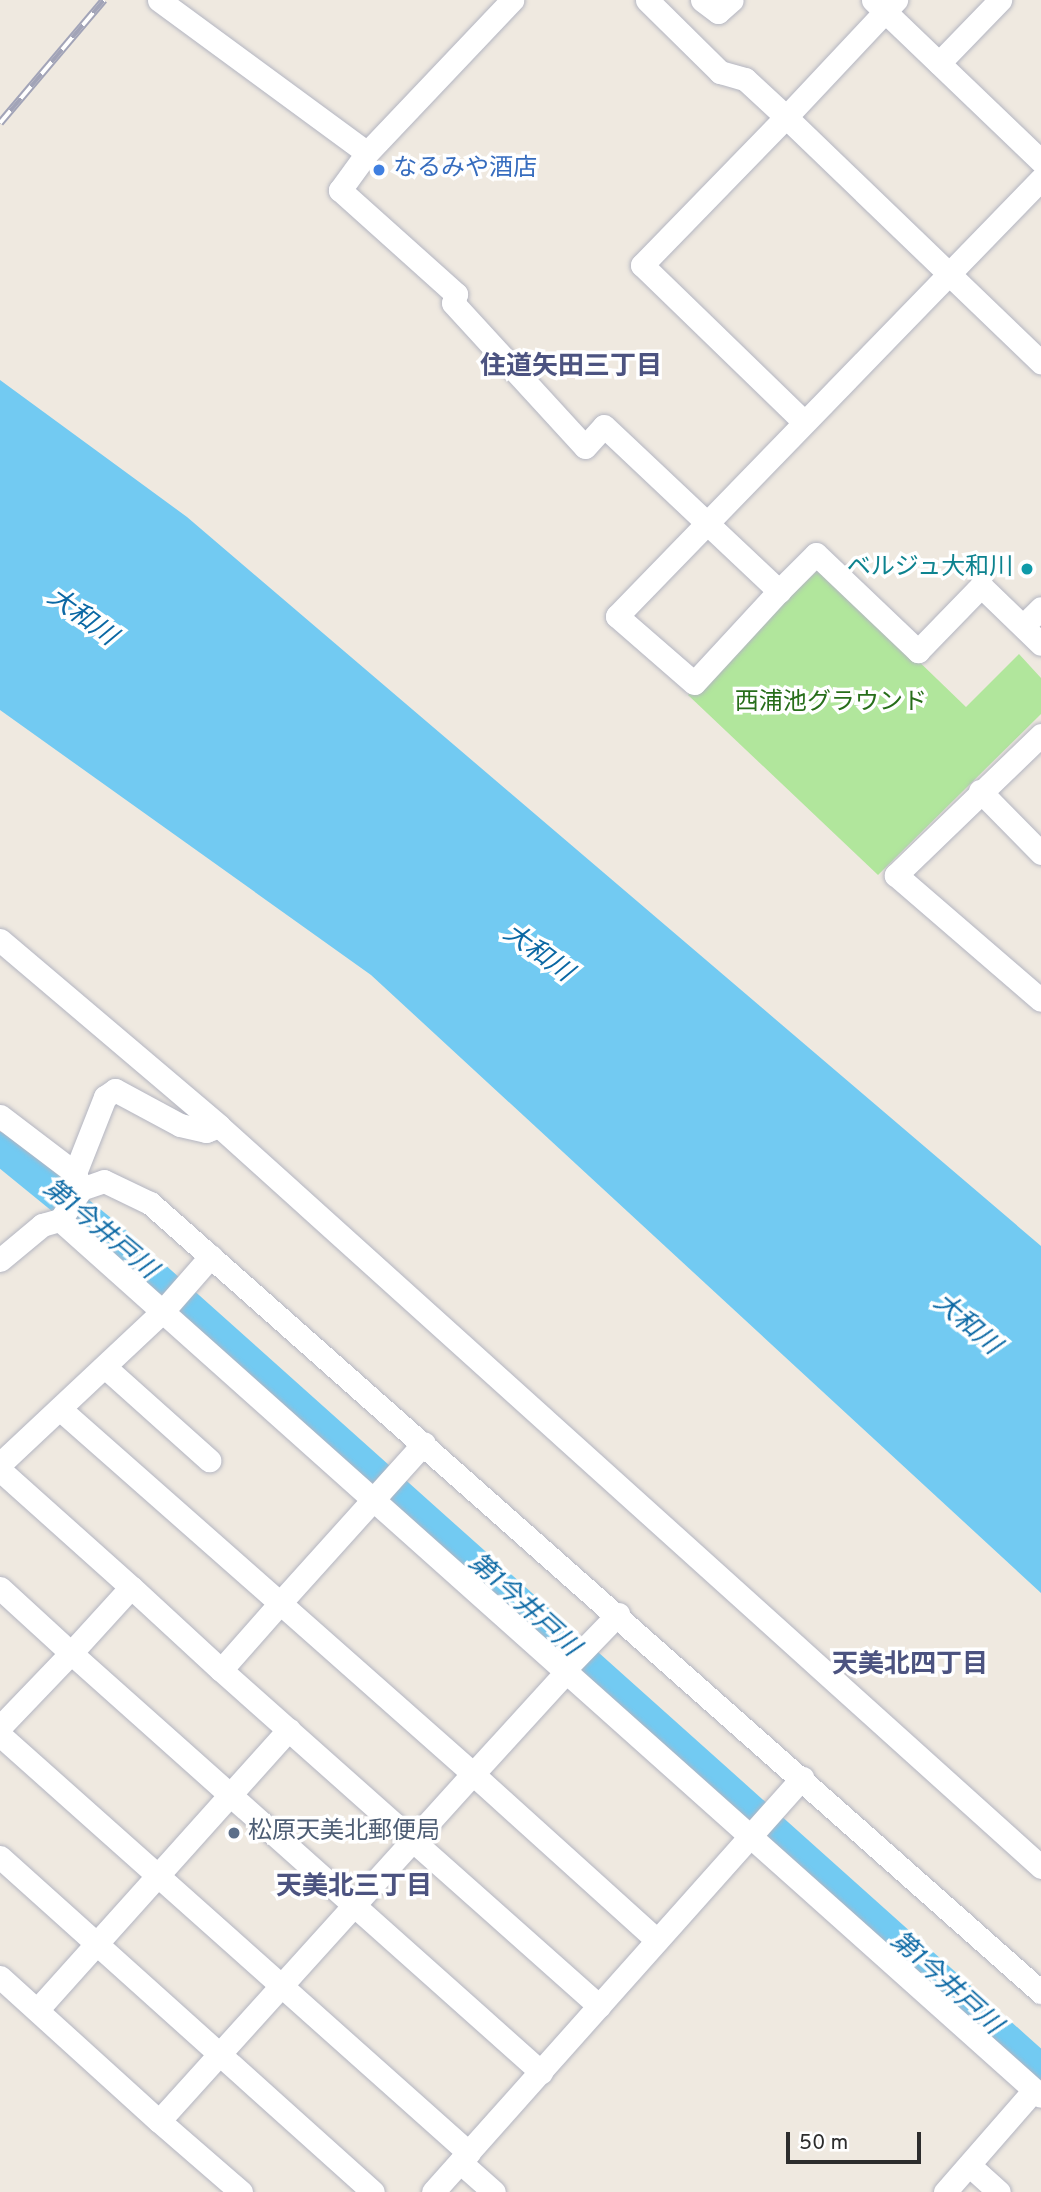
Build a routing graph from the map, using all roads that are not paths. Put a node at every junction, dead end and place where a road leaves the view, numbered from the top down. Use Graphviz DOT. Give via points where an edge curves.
graph roads {
  1 [pos="159,0"];
  2 [pos="512,0"];
  3 [pos="647,0"];
  4 [pos="702,0"];
  5 [pos="732,0"];
  6 [pos="1000,0"];
  7 [pos="885,4"];
  8 [pos="939,63"];
  9 [pos="786,117"];
  10 [pos="367,153"];
  11 [pos="1041,161"];
  12 [pos="1041,179"];
  13 [pos="949,274"];
  14 [pos="1041,362"];
  15 [pos="803,421"];
  16 [pos="705,525"];
  17 [pos="779,591"];
  18 [pos="1041,608"];
  19 [pos="1023,626"];
  20 [pos="1041,644"];
  21 [pos="1041,736"];
  22 [pos="980,791"];
  23 [pos="1041,853"];
  24 [pos="0,940"];
  25 [pos="1041,1000"];
  26 [pos="0,1116"];
  27 [pos="219,1126"];
  28 [pos="79,1184"];
  29 [pos="60,1219"];
  30 [pos="211,1257"];
  31 [pos="0,1260"];
  32 [pos="162,1311"];
  33 [pos="105,1367"];
  34 [pos="61,1410"];
  35 [pos="424,1444"];
  36 [pos="209,1460"];
  37 [pos="0,1464"];
  38 [pos="0,1470"];
  39 [pos="372,1500"];
  40 [pos="131,1587"];
  41 [pos="1,1590"];
  42 [pos="280,1603"];
  43 [pos="618,1614"];
  44 [pos="71,1653"];
  45 [pos="221,1670"];
  46 [pos="565,1670"];
  47 [pos="0,1727"];
  48 [pos="289,1730"];
  49 [pos="0,1735"];
  50 [pos="473,1774"];
  51 [pos="801,1779"];
  52 [pos="230,1795"];
  53 [pos="751,1835"];
  54 [pos="412,1839"];
  55 [pos="1041,1867"];
  56 [pos="5,1871"];
  57 [pos="157,1875"];
  58 [pos="352,1904"];
  59 [pos="657,1940"];
  60 [pos="96,1944"];
  61 [pos="0,1977"];
  62 [pos="279,1983"];
  63 [pos="1041,1992"];
  64 [pos="599,2006"];
  65 [pos="37,2010"];
  66 [pos="218,2052"];
  67 [pos="541,2072"];
  68 [pos="1038,2093"];
  69 [pos="159,2121"];
  70 [pos="464,2158"];
  71 [pos="968,2165"];
  72 [pos="241,2192"];
  73 [pos="373,2192"];
  74 [pos="433,2192"];
  75 [pos="494,2192"];
  76 [pos="945,2192"];
  77 [pos="999,2192"];
  1 -- 10 [label="street"];
  2 -- 10 [label="street"];
  3 -- 9 [label="street" via="720,72 745,79"];
  4 -- 5 [label="street" via="718,12"];
  6 -- 8 [label="street"];
  7 -- 8 [label="street"];
  7 -- 9 [label="street"];
  8 -- 11 [label="street"];
  9 -- 13 [label="street"];
  9 -- 15 [label="street" via="642,265"];
  10 -- 16 [label="street" via="340,190 456,294 453,303 585,447 604,426"];
  12 -- 13 [label="street"];
  13 -- 14 [label="street"];
  13 -- 15 [label="street"];
  15 -- 16 [label="street"];
  16 -- 17 [label="street"];
  16 -- 17 [label="street" via="617,616 694,683"];
  17 -- 19 [label="street" via="816,554 919,651 981,586"];
  18 -- 19 [label="street"];
  19 -- 20 [label="street"];
  21 -- 22 [label="street"];
  22 -- 23 [label="street"];
  22 -- 25 [label="street" via="896,874"];
  24 -- 27 [label="street"];
  26 -- 28 [label="street"];
  27 -- 28 [label="street" via="206,1131 180,1125 115,1090 105,1097"];
  27 -- 55 [label="street"];
  28 -- 29 [label="street"];
  28 -- 30 [label="street" via="104,1181 127,1189"];
  29 -- 31 [label="street" via="42,1225"];
  29 -- 32 [label="street"];
  30 -- 32 [label="street"];
  30 -- 35 [label="street"];
  32 -- 33 [label="street"];
  32 -- 39 [label="street"];
  33 -- 34 [label="street"];
  33 -- 36 [label="street"];
  34 -- 37 [label="street"];
  34 -- 42 [label="street"];
  35 -- 39 [label="street"];
  35 -- 43 [label="street"];
  38 -- 40 [label="street"];
  39 -- 42 [label="street"];
  39 -- 46 [label="street"];
  40 -- 44 [label="street"];
  40 -- 45 [label="street"];
  41 -- 44 [label="street"];
  42 -- 45 [label="street"];
  42 -- 50 [label="street"];
  43 -- 46 [label="street"];
  43 -- 51 [label="street"];
  44 -- 47 [label="street"];
  44 -- 52 [label="street"];
  45 -- 48 [label="street"];
  46 -- 50 [label="street"];
  46 -- 53 [label="street"];
  48 -- 52 [label="street"];
  48 -- 54 [label="street"];
  49 -- 57 [label="street"];
  50 -- 54 [label="street"];
  50 -- 59 [label="street"];
  51 -- 53 [label="street"];
  51 -- 63 [label="street"];
  52 -- 57 [label="street"];
  52 -- 58 [label="street"];
  53 -- 59 [label="street"];
  53 -- 68 [label="street"];
  54 -- 58 [label="street"];
  54 -- 64 [label="street"];
  56 -- 60 [label="street"];
  57 -- 60 [label="street"];
  57 -- 62 [label="street"];
  58 -- 62 [label="street"];
  58 -- 67 [label="street"];
  59 -- 64 [label="street"];
  60 -- 65 [label="street"];
  60 -- 66 [label="street"];
  61 -- 65 [label="street"];
  62 -- 66 [label="street"];
  62 -- 70 [label="street"];
  64 -- 67 [label="street"];
  65 -- 69 [label="street"];
  66 -- 69 [label="street"];
  66 -- 73 [label="street"];
  67 -- 70 [label="street"];
  68 -- 71 [label="street"];
  69 -- 72 [label="street"];
  70 -- 74 [label="street"];
  70 -- 75 [label="street"];
  71 -- 76 [label="street"];
  71 -- 77 [label="street"];
}
